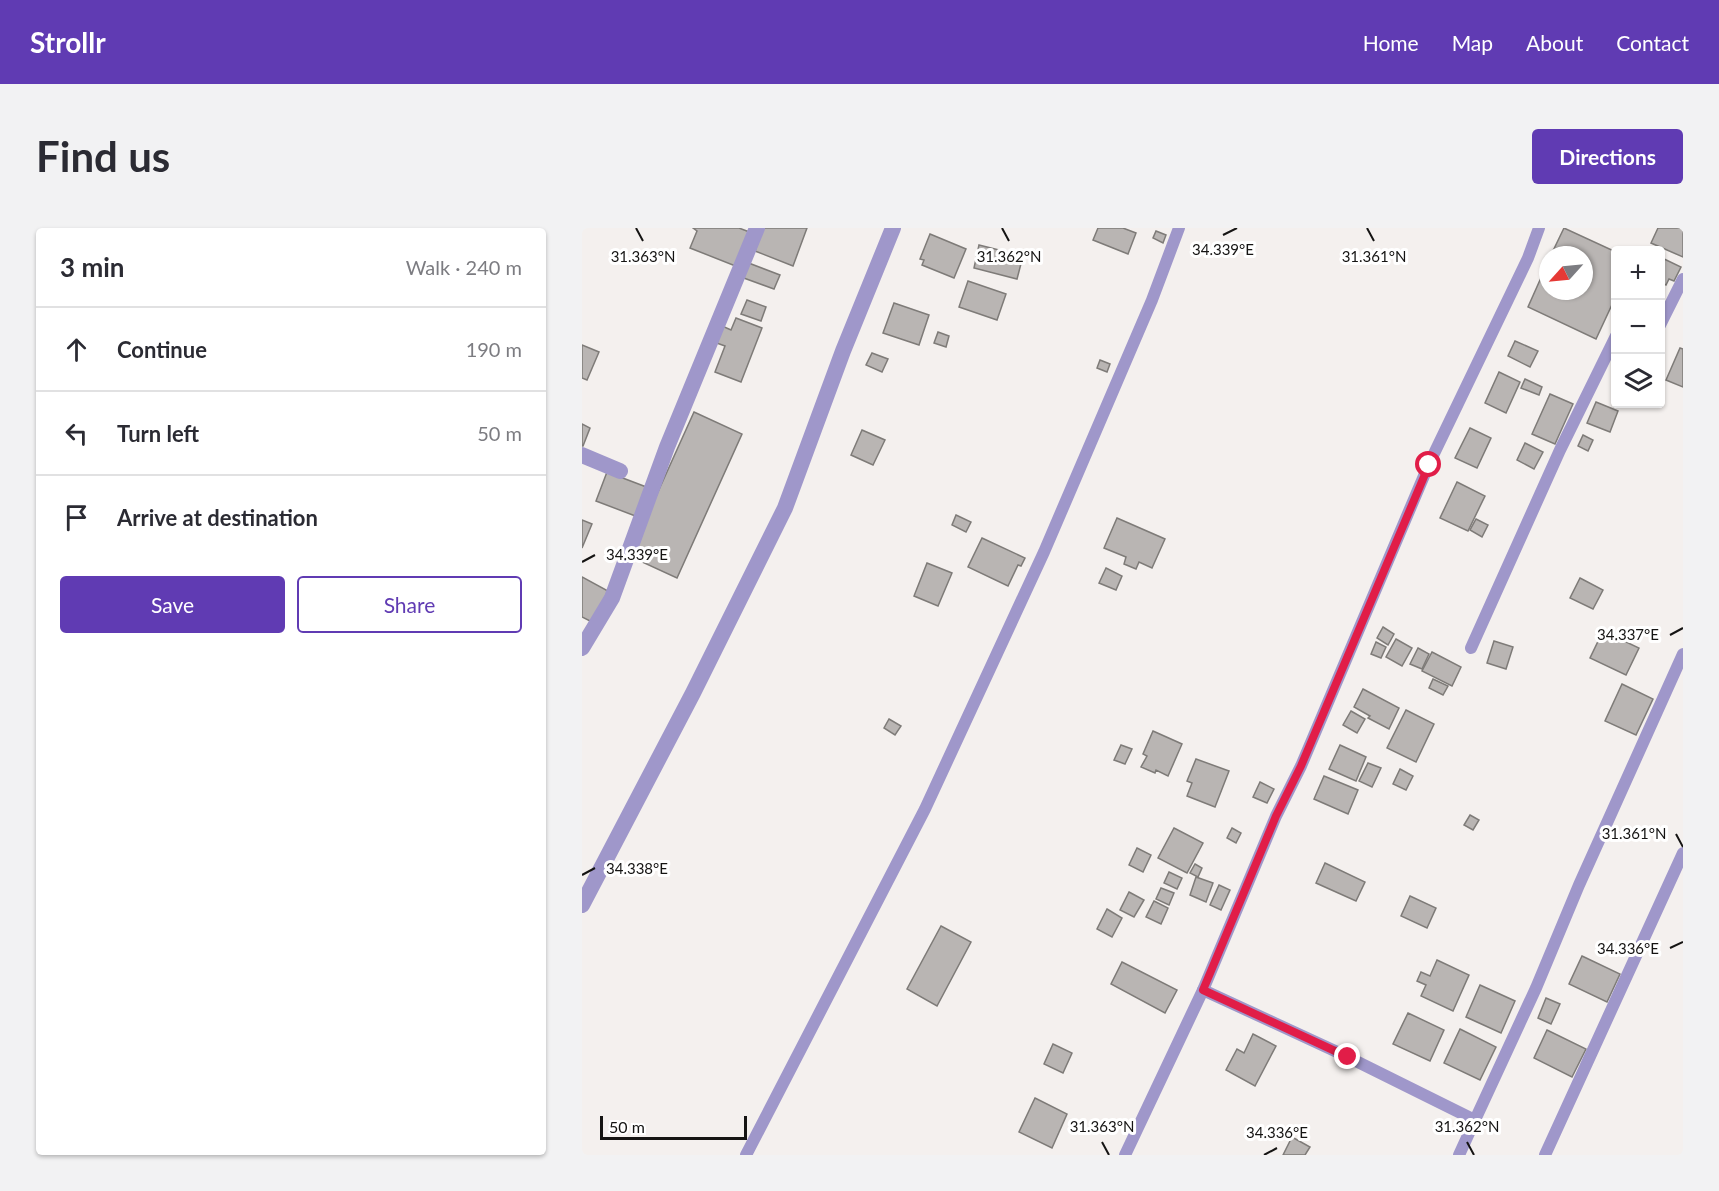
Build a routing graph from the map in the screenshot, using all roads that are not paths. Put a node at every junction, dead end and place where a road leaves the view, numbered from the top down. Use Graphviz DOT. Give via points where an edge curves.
graph roads {
  1 [pos="757,228"];
  2 [pos="893,228"];
  3 [pos="1179,228"];
  4 [pos="1539,228"];
  5 [pos="1683,279"];
  6 [pos="1665,315"];
  7 [pos="1611,346"];
  8 [pos="582,455"];
  9 [pos="620,471"];
  10 [pos="582,648"];
  11 [pos="1471,648"];
  12 [pos="1683,654"];
  13 [pos="1683,853"];
  14 [pos="582,905"];
  15 [pos="1203,990"];
  16 [pos="1475,1120"];
  17 [pos="746,1155"];
  18 [pos="1125,1155"];
  19 [pos="1459,1155"];
  20 [pos="1545,1155"];
  1 -- 10 [label="street" via="667,447 612,598"];
  2 -- 14 [label="street" via="785,508"];
  3 -- 17 [label="lane" via="1049,541 925,809"];
  4 -- 15 [label="lane" via="1429,465"];
  5 -- 6 [label="lane"];
  7 -- 11 [label="lane"];
  8 -- 9 [label="street"];
  12 -- 16 [label="lane"];
  13 -- 20 [label="lane"];
  15 -- 16 [label="lane"];
  15 -- 18 [label="lane"];
  16 -- 19 [label="lane"];
}
